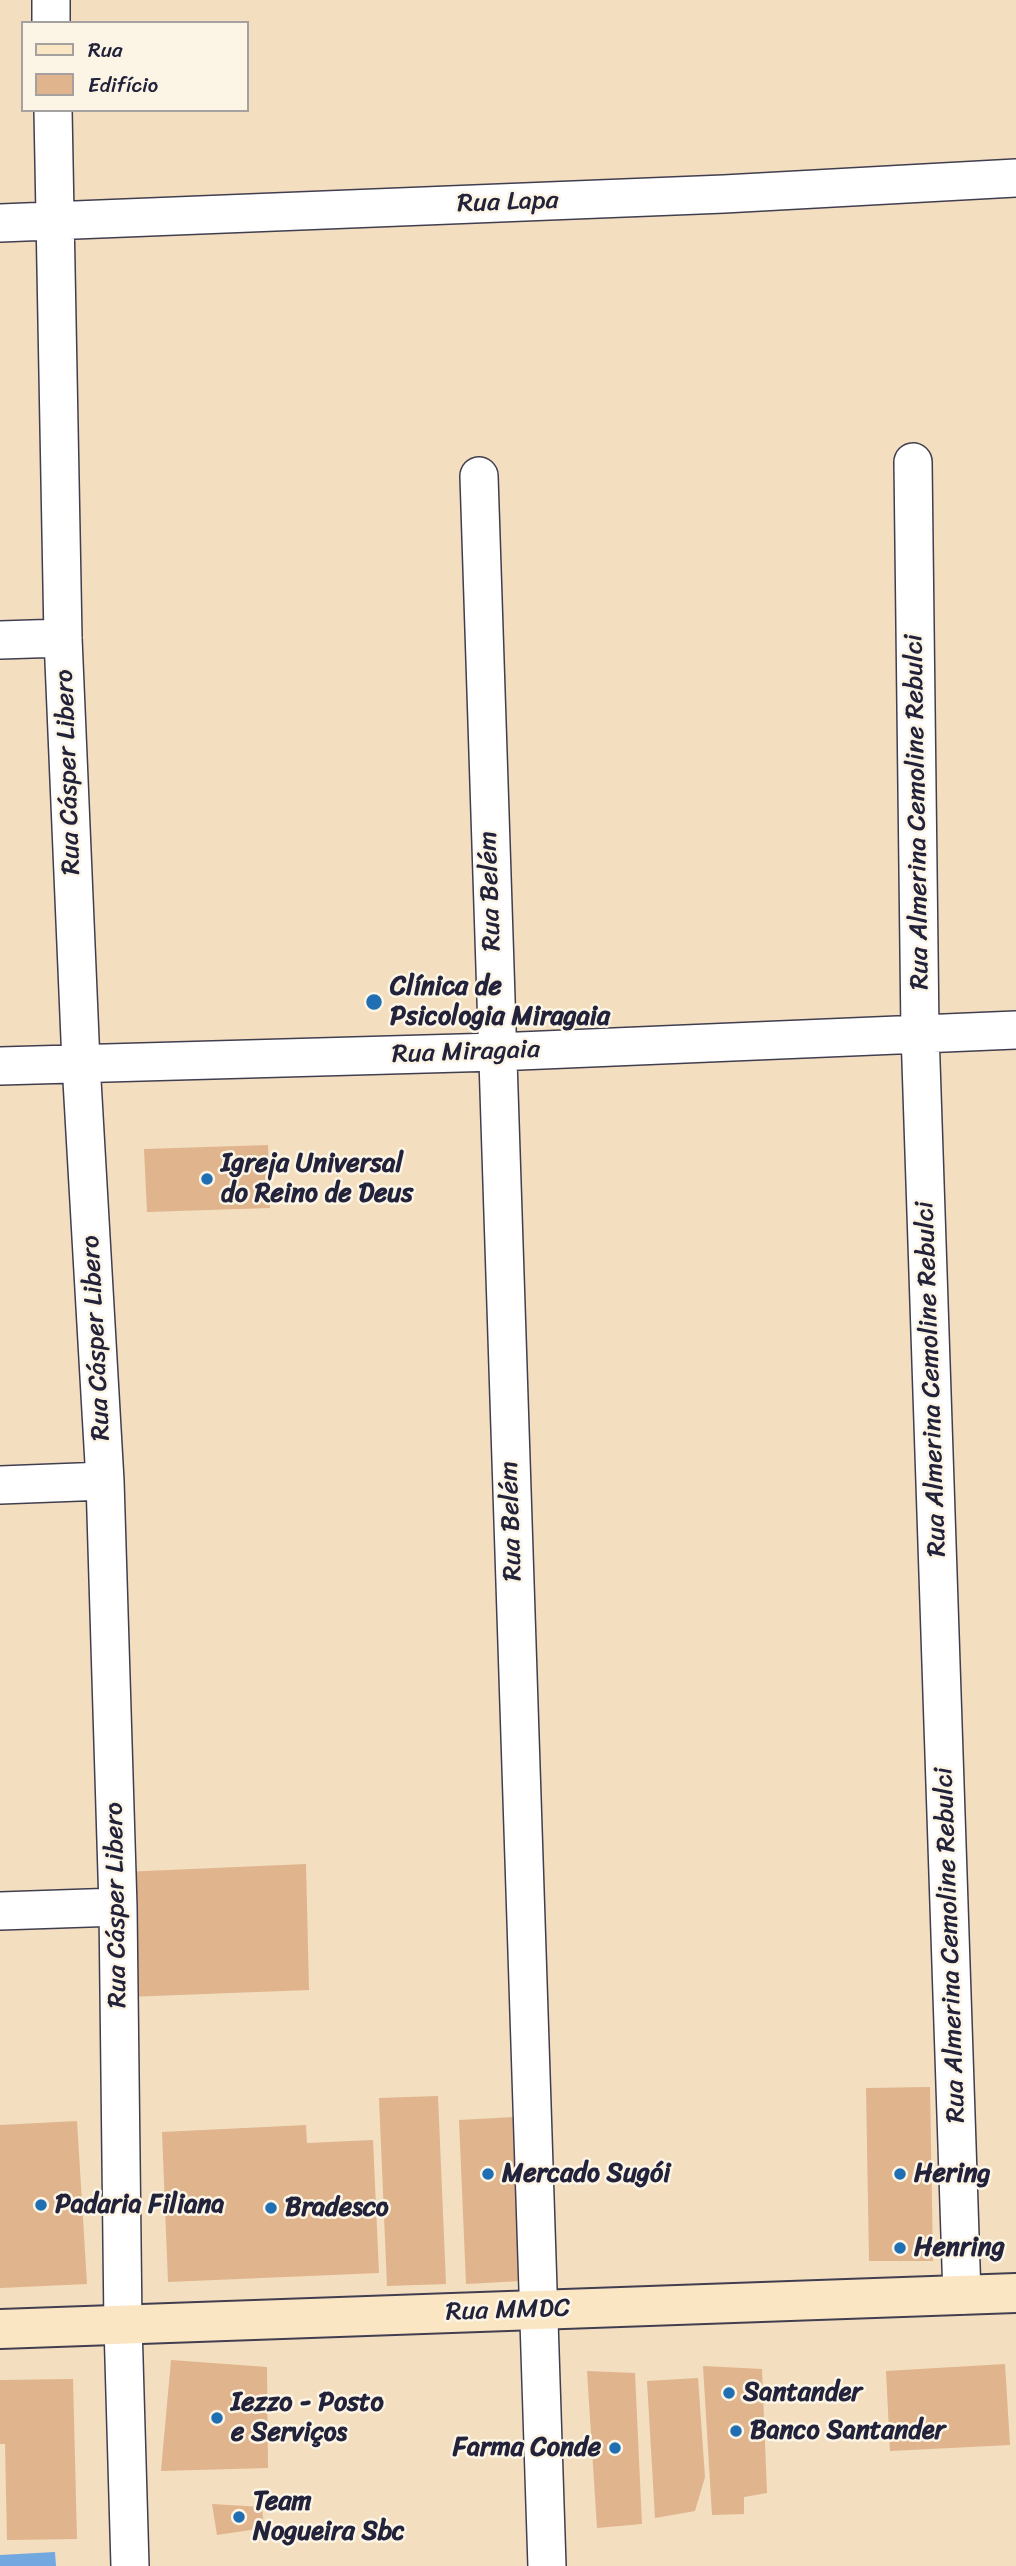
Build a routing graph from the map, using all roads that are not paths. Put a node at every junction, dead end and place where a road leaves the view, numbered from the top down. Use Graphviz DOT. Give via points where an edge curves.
graph roads {
  1 [pos="51,0"];
  2 [pos="51,21"];
  3 [pos="53,112"];
  4 [pos="1016,178"];
  5 [pos="56,221"];
  6 [pos="0,223"];
  7 [pos="913,462"];
  8 [pos="479,476"];
  9 [pos="63,638"];
  10 [pos="0,640"];
  11 [pos="1016,1030"];
  12 [pos="920,1032"];
  13 [pos="496,1052"];
  14 [pos="81,1063"];
  15 [pos="0,1066"];
  16 [pos="105,1481"];
  17 [pos="0,1485"];
  18 [pos="118,1907"];
  19 [pos="0,1911"];
  20 [pos="1016,2293"];
  21 [pos="962,2295"];
  22 [pos="538,2310"];
  23 [pos="123,2325"];
  24 [pos="0,2329"];
  25 [pos="130,2566"];
  26 [pos="547,2566"];
  1 -- 2 [label="street"];
  3 -- 5 [label="street, Rua Cásper Libero"];
  4 -- 5 [label="street, Rua Lapa"];
  5 -- 6 [label="street, Rua Lapa"];
  5 -- 9 [label="street, Rua Cásper Libero"];
  7 -- 12 [label="street, Rua Almerina Cemoline Rebulci"];
  8 -- 13 [label="street, Rua Belém"];
  9 -- 10 [label="street"];
  9 -- 14 [label="street, Rua Cásper Libero"];
  11 -- 12 [label="street, Rua Miragaia"];
  12 -- 13 [label="street, Rua Miragaia"];
  12 -- 21 [label="street, Rua Almerina Cemoline Rebulci"];
  13 -- 14 [label="street, Rua Miragaia"];
  13 -- 22 [label="street, Rua Belém"];
  14 -- 15 [label="street, Rua Miragaia"];
  14 -- 16 [label="street, Rua Cásper Libero"];
  16 -- 17 [label="street"];
  16 -- 18 [label="street, Rua Cásper Libero"];
  18 -- 19 [label="street"];
  18 -- 23 [label="street, Rua Cásper Libero"];
  20 -- 21 [label="street, Rua MMDC"];
  21 -- 22 [label="street, Rua MMDC"];
  22 -- 23 [label="street, Rua MMDC"];
  22 -- 26 [label="street, Rua Belém"];
  23 -- 24 [label="street, Rua MMDC"];
  23 -- 25 [label="street, Rua Cásper Libero"];
}
